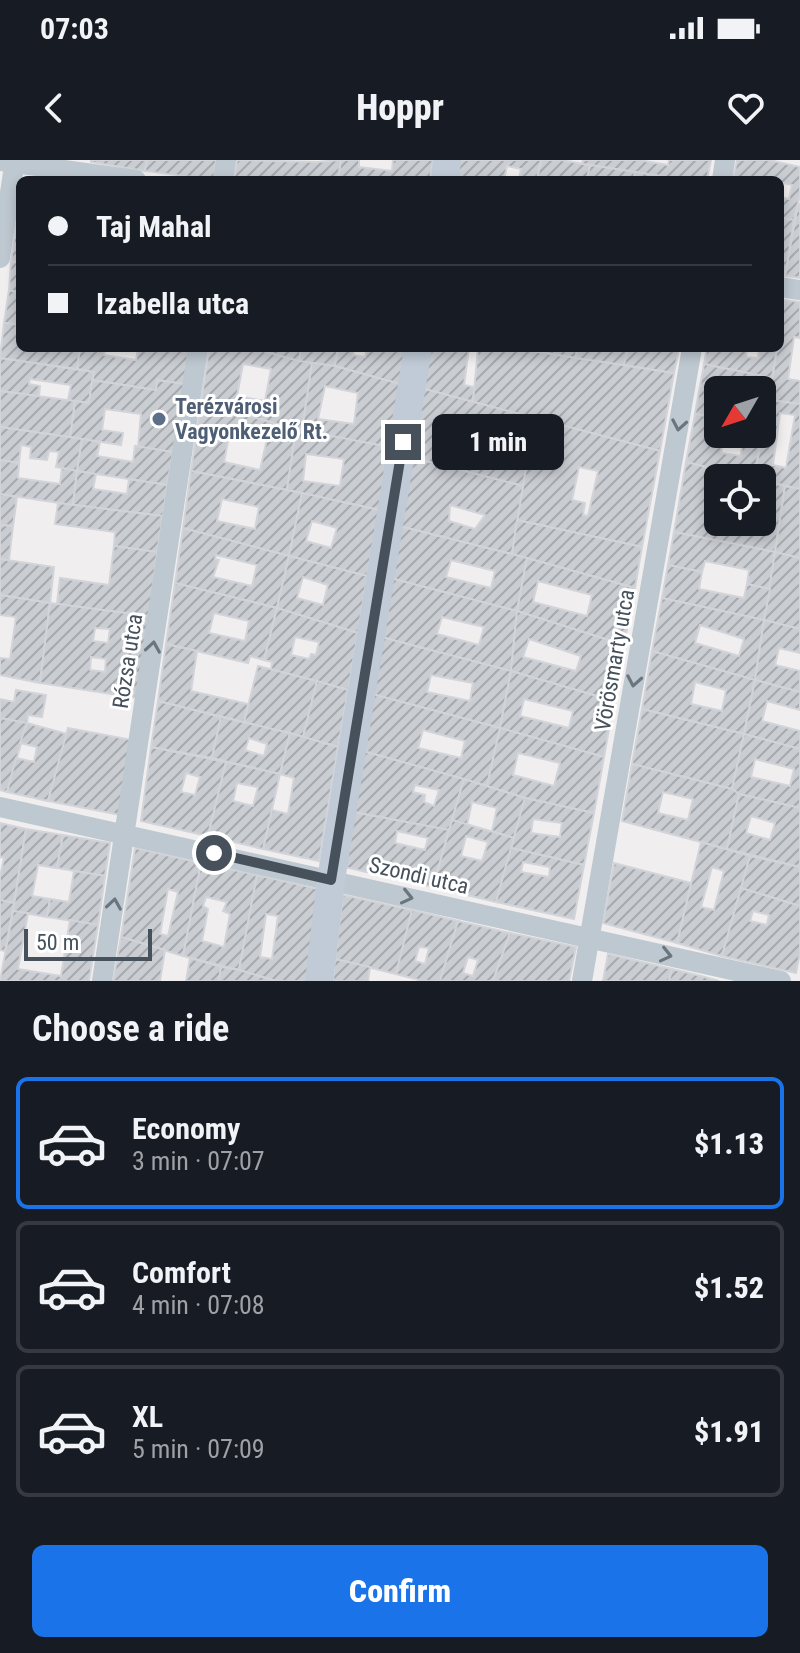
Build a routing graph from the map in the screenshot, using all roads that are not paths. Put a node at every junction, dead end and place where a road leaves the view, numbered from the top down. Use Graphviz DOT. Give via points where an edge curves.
graph roads {
  1 [pos="10,161"];
  2 [pos="109,176"];
  3 [pos="0,258"];
  4 [pos="197,352"];
  5 [pos="417,352"];
  6 [pos="691,352"];
  7 [pos="0,807"];
  8 [pos="125,833"];
  9 [pos="331,880"];
  10 [pos="590,937"];
  11 [pos="102,981"];
  12 [pos="319,981"];
  13 [pos="582,981"];
  14 [pos="781,981"];
  1 -- 2 [label="street"];
  1 -- 3 [label="street"];
  8 -- 4 [label="street, Rózsa utca, one-way"];
  5 -- 9 [label="street"];
  6 -- 10 [label="street, Vörösmarty utca, one-way"];
  7 -- 8 [label="street, Szondi utca"];
  8 -- 9 [label="street, Szondi utca"];
  11 -- 8 [label="street, Rózsa utca, one-way"];
  9 -- 10 [label="street, Szondi utca, one-way"];
  9 -- 12 [label="street"];
  10 -- 13 [label="street, Vörösmarty utca"];
  10 -- 14 [label="street, Szondi utca, one-way"];
}
